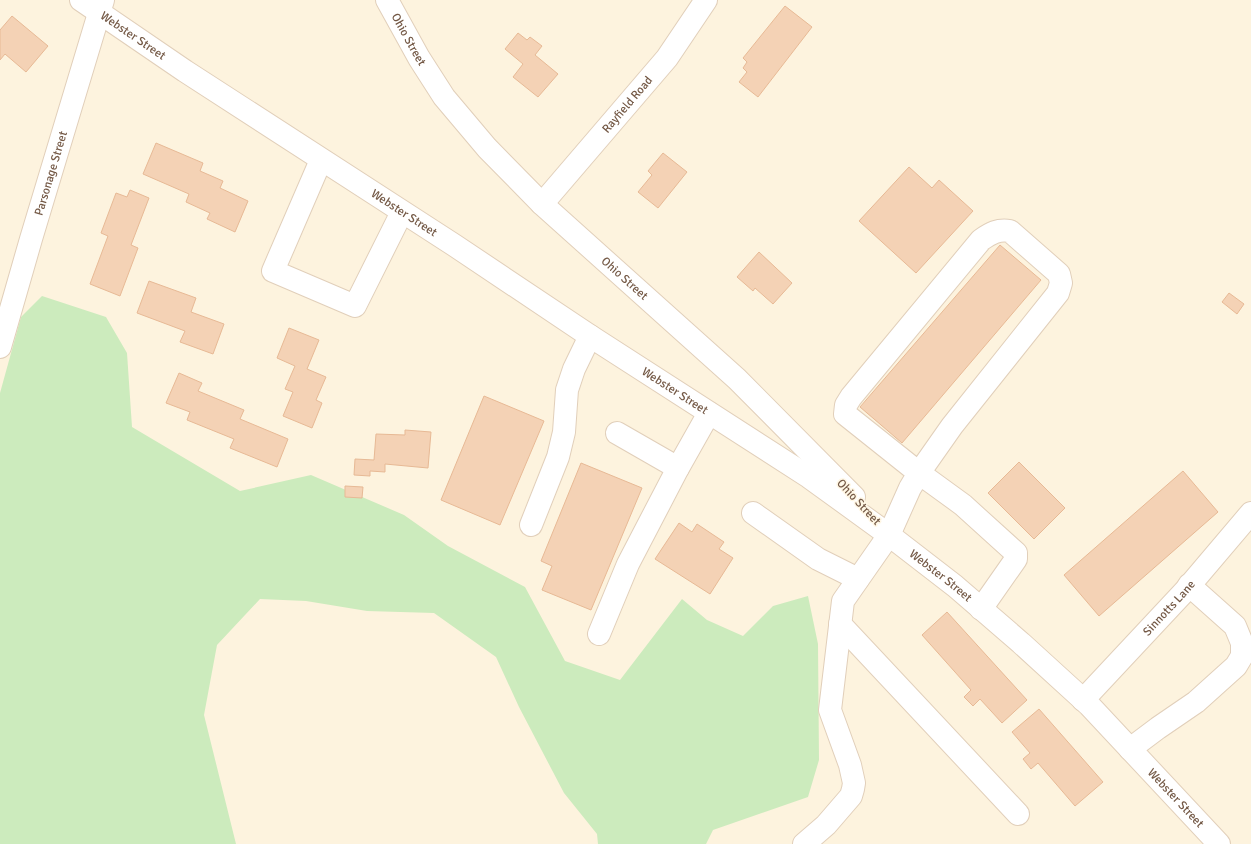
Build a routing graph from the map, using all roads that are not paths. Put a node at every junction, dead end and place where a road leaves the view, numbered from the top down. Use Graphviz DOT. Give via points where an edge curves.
graph roads {
  1 [pos="81,0"];
  2 [pos="387,0"];
  3 [pos="706,0"];
  4 [pos="101,6"];
  5 [pos="321,160"];
  6 [pos="542,204"];
  7 [pos="402,212"];
  8 [pos="590,336"];
  9 [pos="0,347"];
  10 [pos="709,413"];
  11 [pos="617,433"];
  12 [pos="678,468"];
  13 [pos="919,473"];
  14 [pos="754,513"];
  15 [pos="1251,513"];
  16 [pos="531,525"];
  17 [pos="889,535"];
  18 [pos="858,579"];
  19 [pos="1189,585"];
  20 [pos="981,609"];
  21 [pos="840,624"];
  22 [pos="599,634"];
  23 [pos="1083,700"];
  24 [pos="1130,749"];
  25 [pos="1018,814"];
  26 [pos="804,844"];
  27 [pos="1219,844"];
  1 -- 4 [label="street, Webster Street"];
  2 -- 6 [label="street, Ohio Street" via="444,97 487,148"];
  3 -- 6 [label="street, Rayfield Road" via="667,58"];
  4 -- 5 [label="street, Webster Street" via="185,71"];
  4 -- 9 [label="street, Parsonage Street"];
  5 -- 7 [label="street, Webster Street"];
  5 -- 7 [label="street" via="273,271 355,306"];
  6 -- 17 [label="street, Ohio Street" via="737,379"];
  7 -- 8 [label="street, Webster Street"];
  8 -- 10 [label="street, Webster Street"];
  8 -- 16 [label="street" via="567,390 564,432 558,457"];
  10 -- 12 [label="street"];
  10 -- 17 [label="street, Webster Street" via="809,477"];
  11 -- 12 [label="street"];
  12 -- 22 [label="street" via="628,564"];
  13 -- 13 [label="street" via="845,414 846,405 981,240 992,232 1010,231 1059,274 1061,282 1058,293 952,426"];
  13 -- 17 [label="street"];
  13 -- 20 [label="street" via="963,505 1016,553 1016,559"];
  14 -- 18 [label="street" via="818,559"];
  15 -- 19 [label="street, Sinnotts Lane"];
  17 -- 18 [label="street"];
  17 -- 20 [label="street, Webster Street"];
  18 -- 21 [label="street" via="843,601"];
  19 -- 23 [label="street, Sinnotts Lane"];
  19 -- 24 [label="street" via="1235,626 1242,643 1242,656 1236,666 1196,702"];
  20 -- 23 [label="street, Webster Street"];
  21 -- 25 [label="street"];
  21 -- 26 [label="street" via="830,710 854,783 851,796 826,825"];
  23 -- 24 [label="street, Webster Street"];
  24 -- 27 [label="street, Webster Street"];
}
